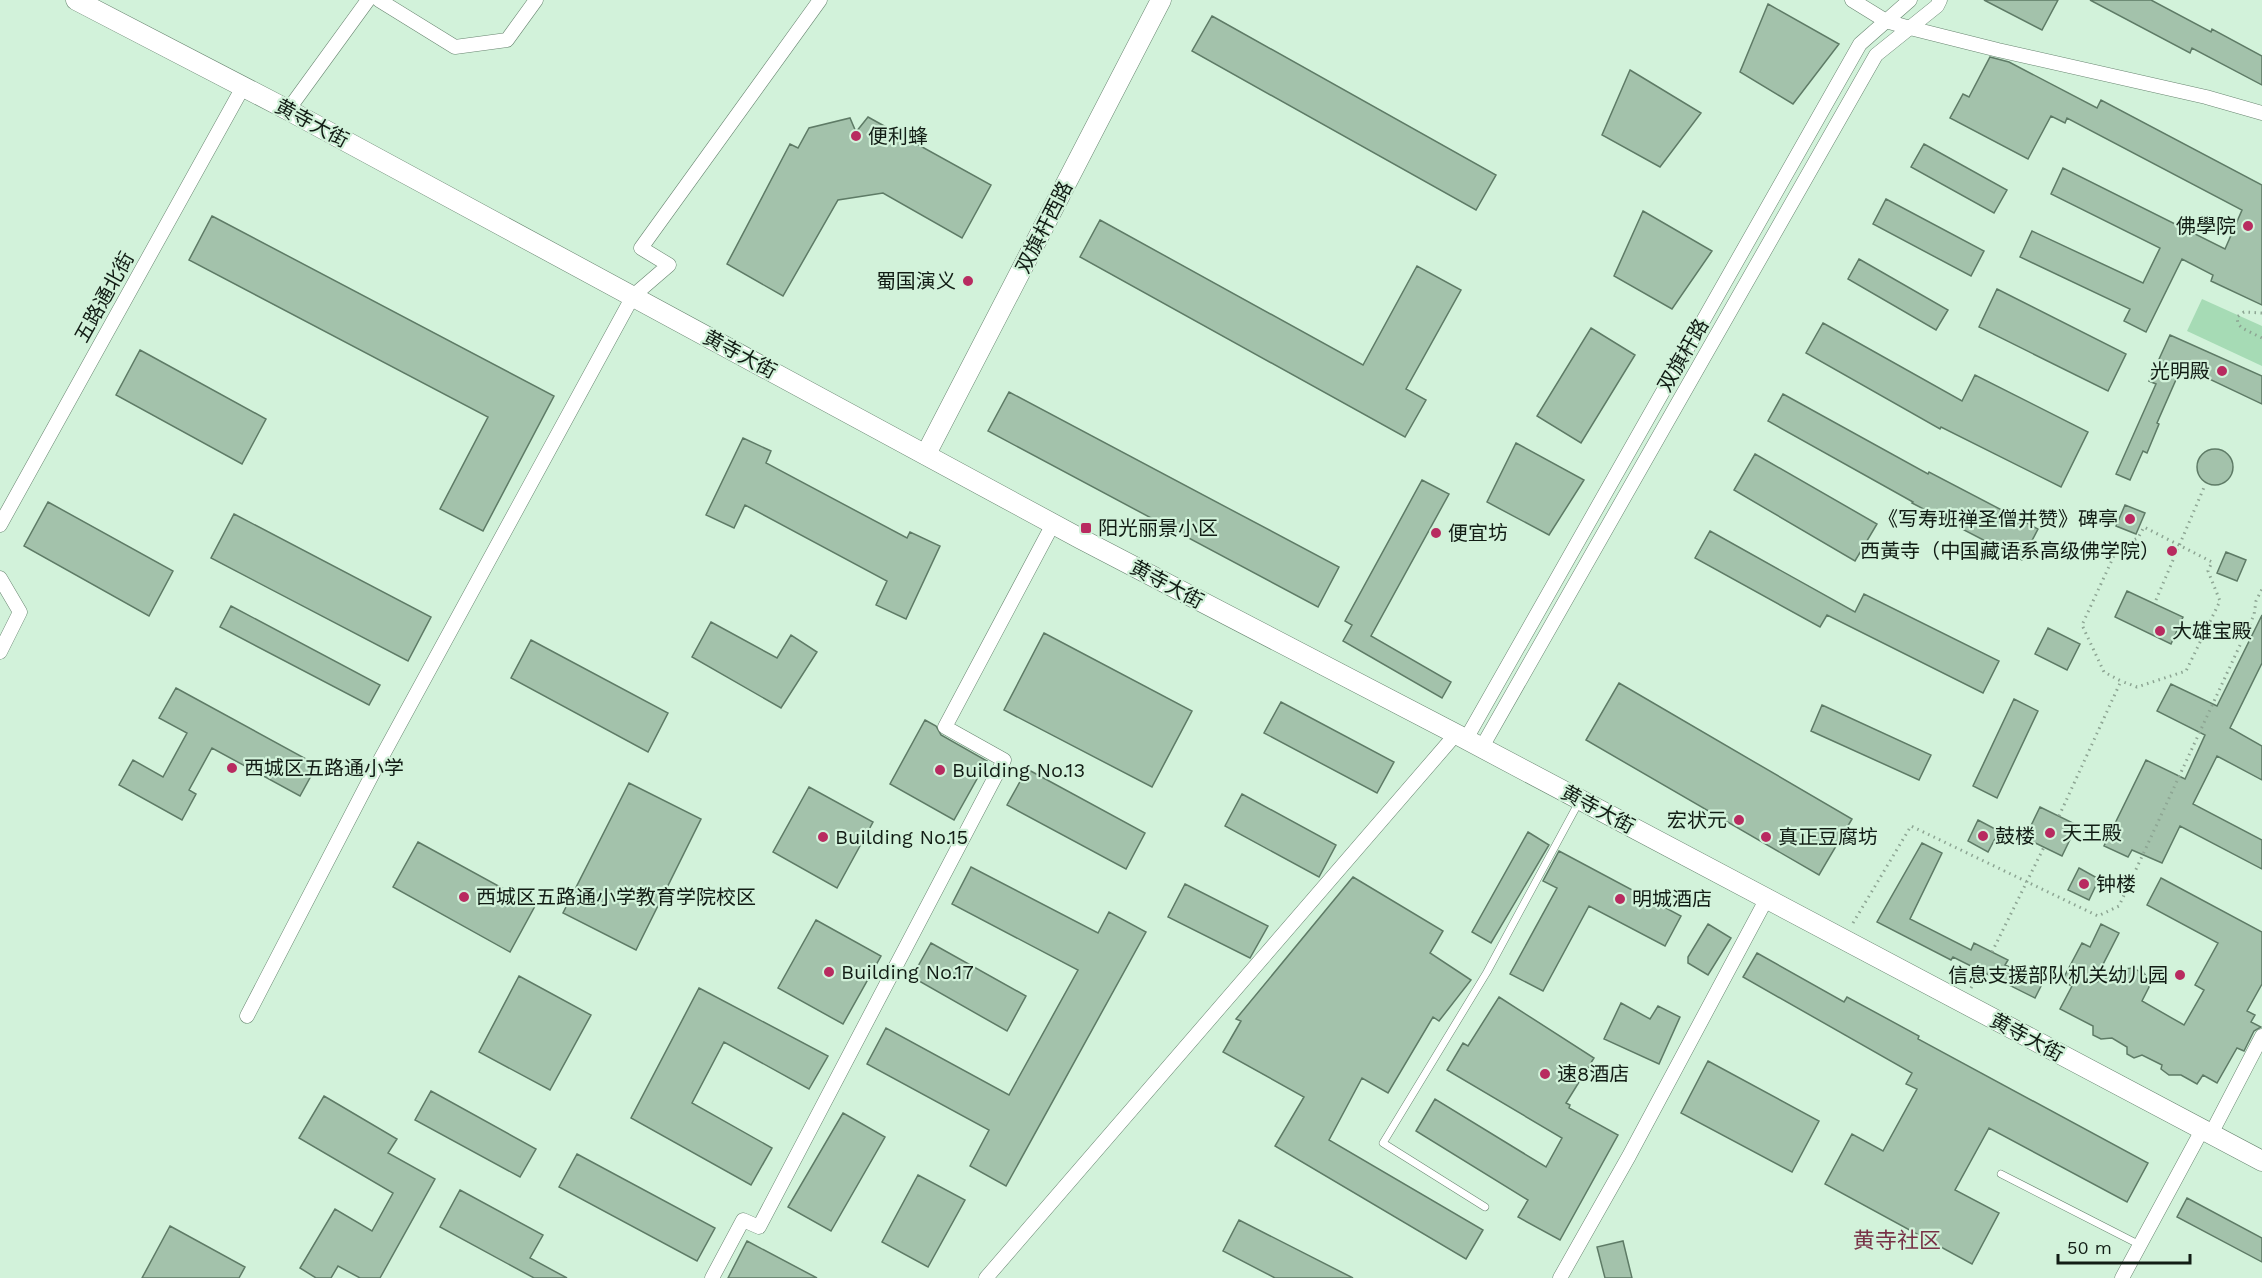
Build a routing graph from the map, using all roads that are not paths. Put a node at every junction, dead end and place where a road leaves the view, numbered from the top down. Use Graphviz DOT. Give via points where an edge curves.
graph roads {
  1 [pos="76,0"];
  2 [pos="368,0"];
  3 [pos="379,0"];
  4 [pos="536,0"];
  5 [pos="820,0"];
  6 [pos="1161,0"];
  7 [pos="1852,0"];
  8 [pos="1910,0"];
  9 [pos="1940,0"];
  10 [pos="1886,21"];
  11 [pos="1910,28"];
  12 [pos="243,87"];
  13 [pos="288,110"];
  14 [pos="2262,113"];
  15 [pos="633,296"];
  16 [pos="926,454"];
  17 [pos="1053,524"];
  18 [pos="0,525"];
  19 [pos="0,578"];
  20 [pos="0,652"];
  21 [pos="1468,740"];
  22 [pos="1580,799"];
  23 [pos="1767,898"];
  24 [pos="247,1016"];
  25 [pos="2262,1036"];
  26 [pos="2206,1132"];
  27 [pos="2262,1161"];
  28 [pos="2001,1174"];
  29 [pos="1485,1207"];
  30 [pos="2140,1245"];
  31 [pos="712,1278"];
  32 [pos="986,1278"];
  33 [pos="1560,1278"];
  34 [pos="2122,1278"];
  1 -- 12 [label="street, 黄寺大街"];
  2 -- 13 [label="street"];
  3 -- 4 [label="street" via="455,47 507,40"];
  5 -- 15 [label="street" via="641,248 669,265"];
  6 -- 16 [label="street, 双旗杆西路"];
  7 -- 10 [label="street"];
  8 -- 10 [label="street"];
  9 -- 11 [label="street, 双旗杆路"];
  10 -- 11 [label="street"];
  10 -- 21 [label="street" via="1860,44"];
  11 -- 14 [label="street"];
  11 -- 21 [label="street, 双旗杆路" via="1876,55"];
  12 -- 13 [label="street, 黄寺大街"];
  12 -- 18 [label="street, 五路通北街"];
  13 -- 15 [label="street, 黄寺大街"];
  15 -- 16 [label="street, 黄寺大街"];
  15 -- 24 [label="street" via="379,762"];
  16 -- 17 [label="street, 黄寺大街"];
  17 -- 21 [label="street, 黄寺大街"];
  17 -- 31 [label="street" via="945,727 1004,760 759,1227 743,1220"];
  19 -- 20 [label="street" via="20,612"];
  21 -- 22 [label="street, 黄寺大街"];
  21 -- 32 [label="street"];
  22 -- 23 [label="street, 黄寺大街"];
  22 -- 29 [label="lane" via="1487,972 1383,1143"];
  23 -- 26 [label="street, 黄寺大街"];
  23 -- 33 [label="street"];
  25 -- 26 [label="street"];
  26 -- 27 [label="street, 黄寺大街"];
  26 -- 30 [label="street"];
  28 -- 30 [label="lane"];
  30 -- 34 [label="street"];
}
